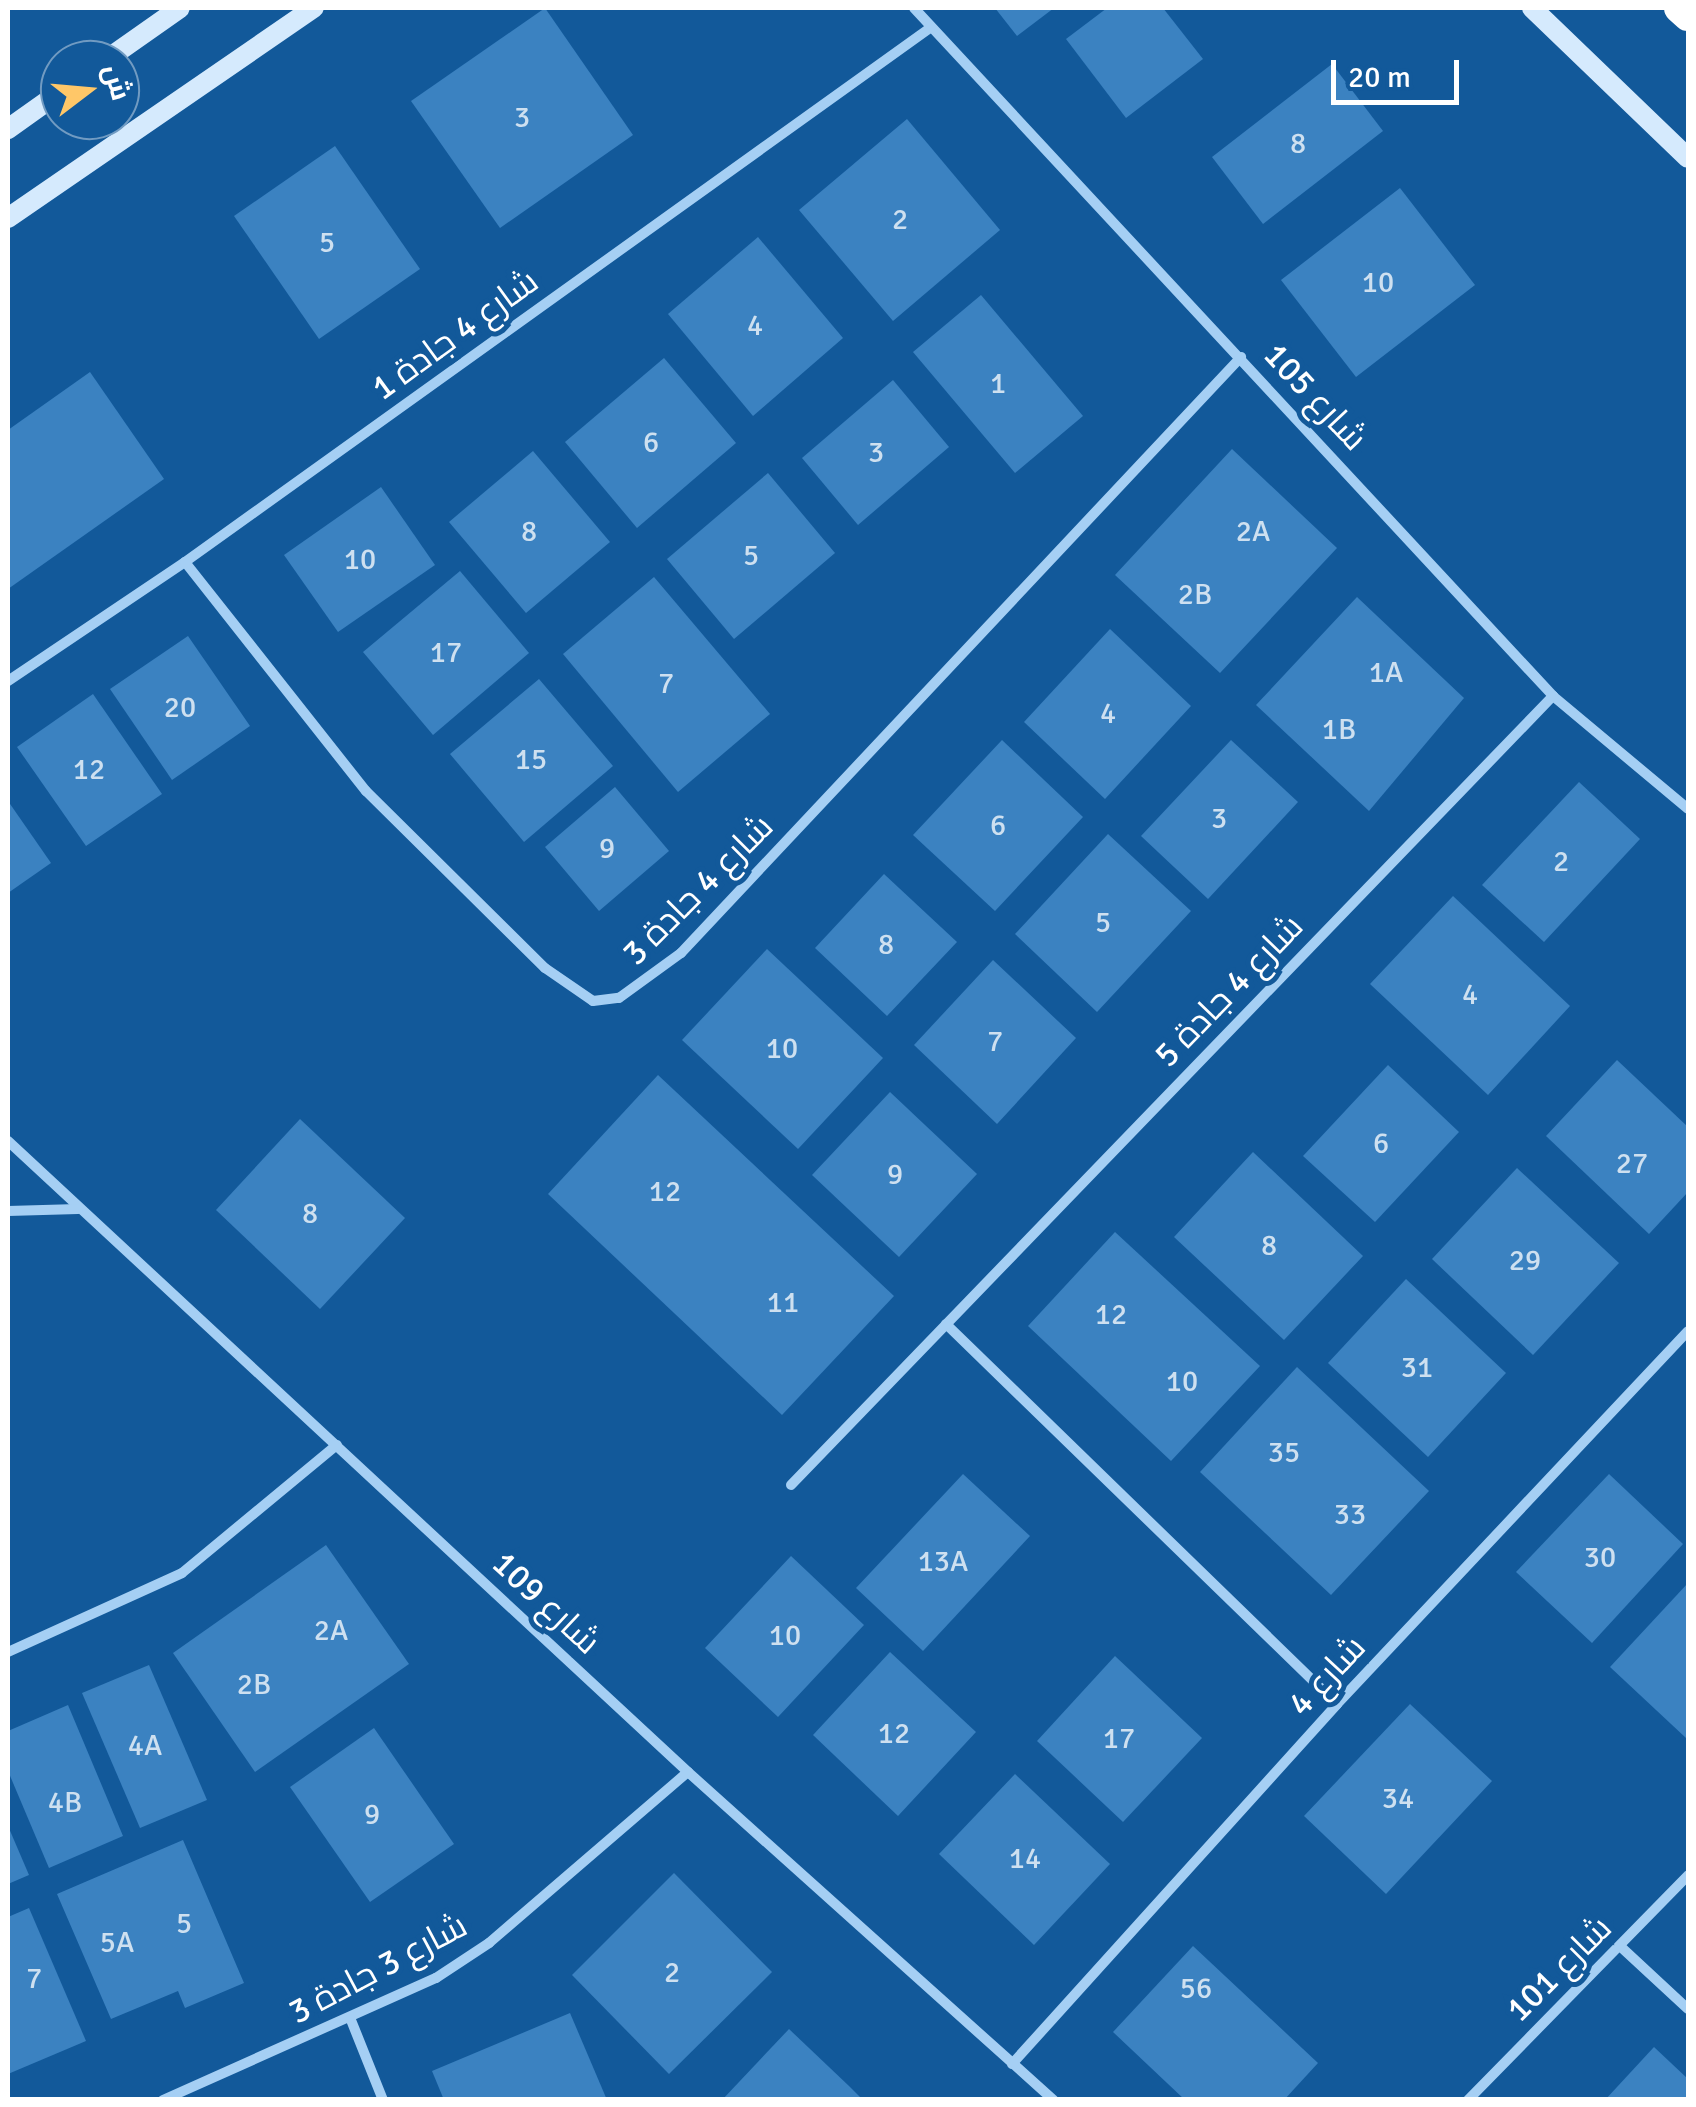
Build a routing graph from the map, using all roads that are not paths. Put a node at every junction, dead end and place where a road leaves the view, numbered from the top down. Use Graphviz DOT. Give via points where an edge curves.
graph roads {
  1 [pos="180,8"];
  2 [pos="314,8"];
  3 [pos="914,8"];
  4 [pos="1532,8"];
  5 [pos="1679,8"];
  6 [pos="1688,16"];
  7 [pos="930,28"];
  8 [pos="134,40"];
  9 [pos="40,107"];
  10 [pos="8,130"];
  11 [pos="1688,158"];
  12 [pos="8,218"];
  13 [pos="1241,357"];
  14 [pos="185,562"];
  15 [pos="8,681"];
  16 [pos="1552,696"];
  17 [pos="1688,809"];
  18 [pos="8,1140"];
  19 [pos="78,1209"];
  20 [pos="8,1211"];
  21 [pos="946,1324"];
  22 [pos="1688,1331"];
  23 [pos="336,1445"];
  24 [pos="791,1484"];
  25 [pos="8,1652"];
  26 [pos="1337,1704"];
  27 [pos="688,1772"];
  28 [pos="1688,1875"];
  29 [pos="1620,1947"];
  30 [pos="1688,2009"];
  31 [pos="351,2020"];
  32 [pos="1012,2064"];
  33 [pos="162,2100"];
  34 [pos="383,2100"];
  35 [pos="1053,2100"];
  36 [pos="1468,2100"];
  1 -- 8 [label="street"];
  2 -- 12 [label="street"];
  3 -- 7 [label="street, شارع 105"];
  4 -- 11 [label="street"];
  5 -- 6 [label="highway"];
  7 -- 13 [label="street, شارع 105"];
  7 -- 14 [label="street, شارع 4 جادة 1"];
  9 -- 10 [label="street"];
  13 -- 14 [label="street, شارع 4 جادة 3" via="681,952 619,998 592,1001 558,978 366,791"];
  13 -- 16 [label="street, شارع 105"];
  14 -- 15 [label="street, شارع 4 جادة 1"];
  16 -- 17 [label="street, شارع 105"];
  16 -- 21 [label="street, شارع 4 جادة 5"];
  18 -- 19 [label="street, شارع 109"];
  19 -- 20 [label="street"];
  19 -- 23 [label="street, شارع 109"];
  21 -- 24 [label="street, شارع 4 جادة 5"];
  21 -- 26 [label="street"];
  22 -- 26 [label="street, شارع 4"];
  23 -- 25 [label="street" via="182,1573"];
  23 -- 27 [label="street, شارع 109"];
  26 -- 32 [label="street, شارع 4"];
  27 -- 31 [label="street, شارع 3 جادة 3" via="489,1943"];
  27 -- 32 [label="street, شارع 109"];
  28 -- 29 [label="street, شارع 101"];
  29 -- 30 [label="street"];
  29 -- 36 [label="street, شارع 101"];
  31 -- 33 [label="street, شارع 3 جادة 3"];
  31 -- 34 [label="street"];
  32 -- 35 [label="street, شارع 109"];
}
